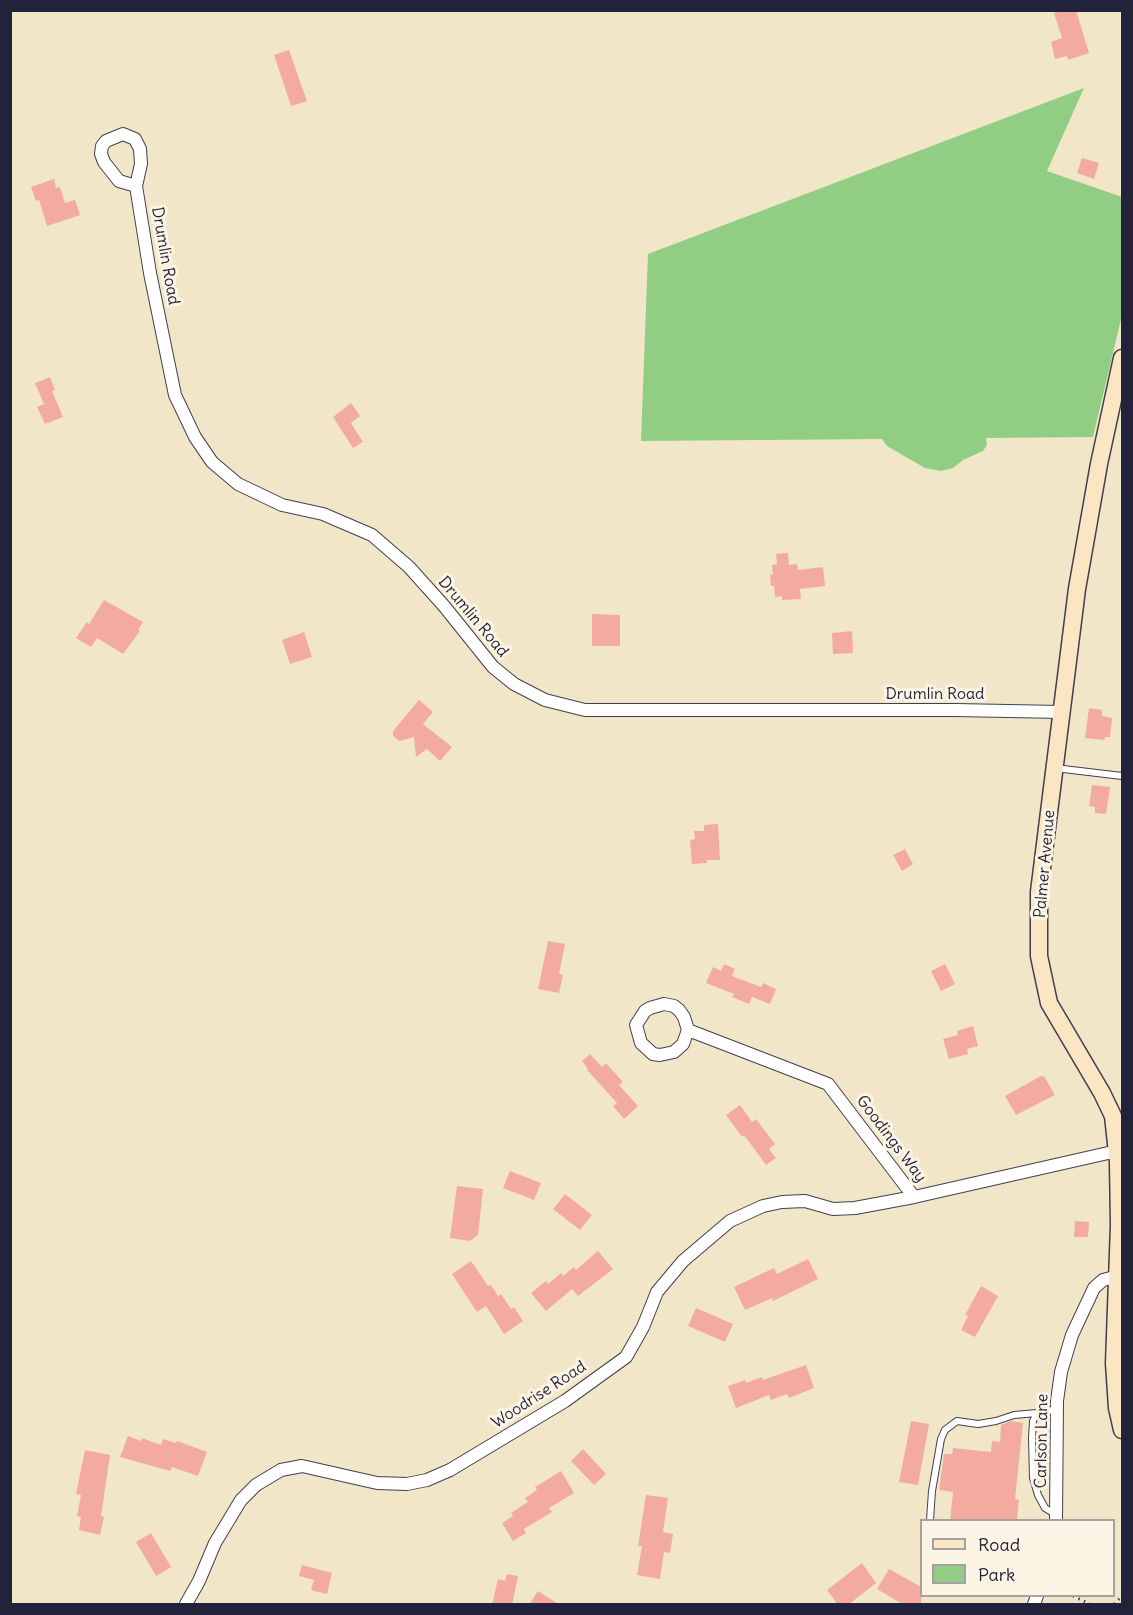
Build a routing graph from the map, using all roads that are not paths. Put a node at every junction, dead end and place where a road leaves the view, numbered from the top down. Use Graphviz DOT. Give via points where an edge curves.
graph roads {
  1 [pos="136,186"];
  2 [pos="1122,358"];
  3 [pos="1118,403"];
  4 [pos="1062,712"];
  5 [pos="1055,768"];
  6 [pos="1122,776"];
  7 [pos="688,1030"];
  8 [pos="1117,1152"];
  9 [pos="914,1197"];
  10 [pos="1118,1276"];
  11 [pos="1058,1409"];
  12 [pos="1037,1413"];
  13 [pos="1122,1430"];
  14 [pos="1056,1517"];
  15 [pos="930,1519"];
  16 [pos="186,1605"];
  1 -- 4 [label="street, Drumlin Road" via="175,395 212,462 238,484 282,505 323,514 372,535 409,567 493,667 514,684 545,700 585,710"];
  2 -- 3 [label="main road, Palmer Avenue"];
  3 -- 4 [label="main road, Palmer Avenue" via="1099,464 1077,589"];
  4 -- 5 [label="main road, Palmer Avenue"];
  5 -- 6 [label="lane"];
  5 -- 8 [label="main road, Palmer Avenue" via="1039,892 1039,956 1049,1003 1113,1116"];
  7 -- 7 [label="street" via="686,1040 674,1052 660,1055 645,1048 636,1025 645,1011 664,1004 679,1010"];
  7 -- 9 [label="street, Goodings Way" via="828,1084"];
  8 -- 9 [label="street, Goodings Way"];
  8 -- 10 [label="main road, Palmer Avenue"];
  9 -- 16 [label="street, Woodrise Road" via="833,1209 806,1202 782,1202 730,1221 683,1261 657,1292 626,1357 565,1401 427,1480 377,1483 302,1466 282,1470 256,1485 241,1500 215,1543"];
  10 -- 11 [label="street, Carlson Lane" via="1103,1280 1094,1288 1083,1310 1061,1372"];
  10 -- 13 [label="main road, Palmer Avenue" via="1114,1363"];
  11 -- 12 [label="lane"];
  11 -- 14 [label="street, Carlson Lane"];
  12 -- 14 [label="lane" via="1033,1421 1033,1478 1045,1508"];
  12 -- 15 [label="lane" via="978,1424 957,1421 945,1430"];
}
